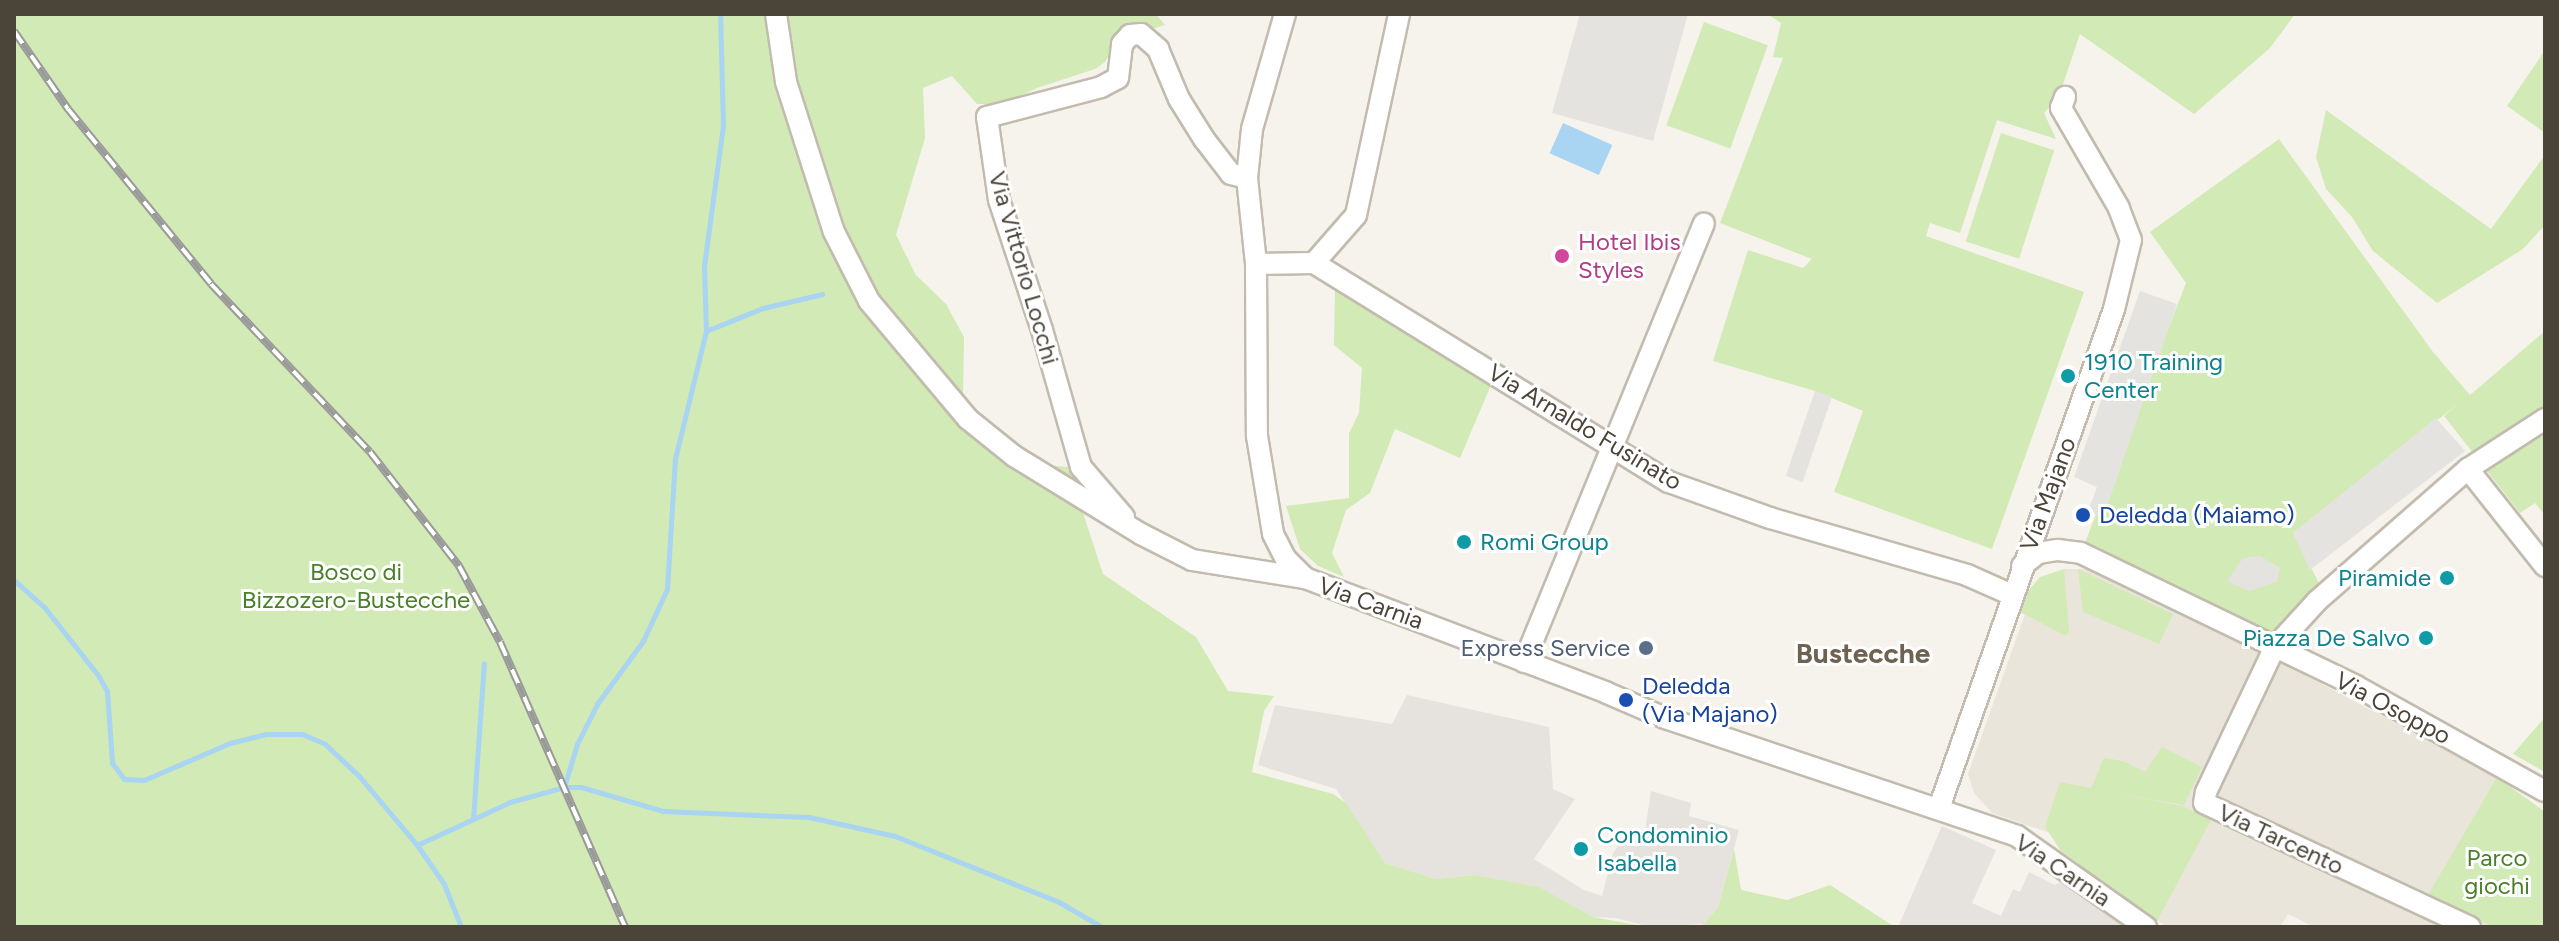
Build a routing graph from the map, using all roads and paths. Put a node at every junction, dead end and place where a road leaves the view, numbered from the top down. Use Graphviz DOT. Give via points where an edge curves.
graph roads {
  1 [pos="776,14"];
  2 [pos="1285,14"];
  3 [pos="1399,14"];
  4 [pos="2065,97"];
  5 [pos="1247,178"];
  6 [pos="1704,223"];
  7 [pos="1314,263"];
  8 [pos="1256,264"];
  9 [pos="2545,419"];
  10 [pos="1612,448"];
  11 [pos="2468,469"];
  12 [pos="1141,534"];
  13 [pos="2022,566"];
  14 [pos="2545,566"];
  15 [pos="1305,578"];
  16 [pos="2012,595"];
  17 [pos="2275,647"];
  18 [pos="1524,662"];
  19 [pos="2545,791"];
  20 [pos="1939,808"];
  21 [pos="2146,927"];
  22 [pos="2470,927"];
  1 -- 12 [label="street" via="786,82 834,232 869,301 968,419 1014,456"];
  2 -- 5 [label="street, Via Carnia" via="1252,129"];
  3 -- 7 [label="street" via="1356,215"];
  4 -- 13 [label="street, Via Majano" via="2061,108 2119,208 2131,240 2114,309"];
  5 -- 8 [label="street, Via Carnia"];
  5 -- 12 [label="street, Via Vittorio Locchi" via="1231,174 1204,139 1179,99 1158,49 1141,34 1130,35 1122,44 1118,78 987,117 999,200 1081,467"];
  6 -- 10 [label="street"];
  7 -- 8 [label="street"];
  7 -- 10 [label="street, Via Arnaldo Fusinato"];
  8 -- 15 [label="street, Via Carnia" via="1257,436 1273,534 1286,559"];
  9 -- 11 [label="street"];
  10 -- 16 [label="street, Via Arnaldo Fusinato" via="1669,482 1783,522 1967,575"];
  10 -- 18 [label="street"];
  11 -- 14 [label="street"];
  11 -- 17 [label="street" via="2317,601"];
  12 -- 15 [label="street" via="1192,560"];
  13 -- 16 [label="street, Via Majano"];
  13 -- 17 [label="street, Via Osoppo" via="2038,553 2081,553"];
  15 -- 18 [label="street, Via Carnia"];
  16 -- 20 [label="street, Via Majano"];
  17 -- 19 [label="street, Via Osoppo"];
  17 -- 22 [label="street, Via Tarcento" via="2204,803"];
  18 -- 20 [label="street, Via Carnia" via="1665,718"];
  20 -- 21 [label="street, Via Carnia" via="2017,836"];
}
